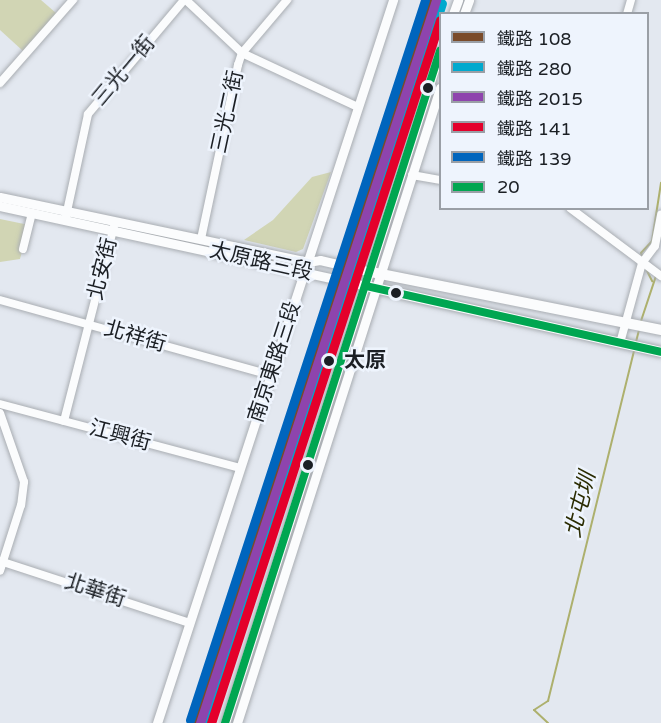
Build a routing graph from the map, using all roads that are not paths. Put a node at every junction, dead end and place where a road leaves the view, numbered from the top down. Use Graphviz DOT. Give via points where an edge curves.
graph roads {
  1 [pos="73,0"];
  2 [pos="185,0"];
  3 [pos="287,0"];
  4 [pos="393,0"];
  5 [pos="243,53"];
  6 [pos="439,57"];
  7 [pos="0,83"];
  8 [pos="439,94"];
  9 [pos="358,107"];
  10 [pos="412,175"];
  11 [pos="439,180"];
  12 [pos="0,197"];
  13 [pos="0,206"];
  14 [pos="573,210"];
  15 [pos="32,213"];
  16 [pos="67,215"];
  17 [pos="661,215"];
  18 [pos="114,225"];
  19 [pos="201,239"];
  20 [pos="23,249"];
  21 [pos="642,263"];
  22 [pos="306,267"];
  23 [pos="371,272"];
  24 [pos="382,274"];
  25 [pos="661,276"];
  26 [pos="366,286"];
  27 [pos="378,290"];
  28 [pos="0,300"];
  29 [pos="625,322"];
  30 [pos="89,324"];
  31 [pos="661,330"];
  32 [pos="620,343"];
  33 [pos="661,352"];
  34 [pos="270,375"];
  35 [pos="0,404"];
  36 [pos="0,413"];
  37 [pos="64,421"];
  38 [pos="241,468"];
  39 [pos="1,561"];
  40 [pos="0,571"];
  41 [pos="189,624"];
  42 [pos="157,723"];
  43 [pos="225,723"];
  44 [pos="237,723"];
  1 -- 7 [label="street"];
  2 -- 5 [label="street"];
  2 -- 16 [label="street, 三光一街" via="88,114"];
  3 -- 5 [label="street, 三光二街"];
  4 -- 9 [label="street, 南京東路三段"];
  5 -- 9 [label="street"];
  5 -- 19 [label="street, 三光二街"];
  6 -- 23 [label="street"];
  8 -- 10 [label="street"];
  9 -- 22 [label="street, 南京東路三段"];
  10 -- 11 [label="street"];
  10 -- 24 [label="street"];
  12 -- 16 [label="street, 太原路三段"];
  13 -- 15 [label="street, 太原路三段"];
  14 -- 21 [label="street"];
  15 -- 16 [label="street, 太原路三段"];
  15 -- 20 [label="street"];
  16 -- 18 [label="street, 太原路三段"];
  17 -- 21 [label="street" via="655,246"];
  18 -- 19 [label="street, 太原路三段"];
  18 -- 22 [label="street, 太原路三段"];
  18 -- 30 [label="street, 北安街"];
  19 -- 22 [label="street, 太原路三段"];
  21 -- 25 [label="street"];
  21 -- 29 [label="street"];
  22 -- 23 [label="street, 太原路三段" via="320,260"];
  22 -- 26 [label="street, 太原路三段"];
  22 -- 34 [label="street, 南京東路三段"];
  23 -- 24 [label="main road, 太原路三段"];
  23 -- 26 [label="street"];
  24 -- 27 [label="street"];
  24 -- 29 [label="main road, 太原路三段"];
  26 -- 27 [label="main road, 太原路三段"];
  26 -- 43 [label="street"];
  27 -- 32 [label="main road, 太原路三段"];
  27 -- 44 [label="street"];
  28 -- 30 [label="street, 北祥街"];
  29 -- 31 [label="main road, 太原路三段"];
  29 -- 32 [label="street"];
  30 -- 34 [label="street, 北祥街"];
  30 -- 37 [label="street, 北安街"];
  32 -- 33 [label="main road, 太原路三段"];
  34 -- 38 [label="street, 南京東路三段"];
  35 -- 37 [label="street, 江興街"];
  36 -- 39 [label="street" via="24,482 21,505"];
  37 -- 38 [label="street, 江興街"];
  38 -- 41 [label="street, 南京東路三段"];
  39 -- 40 [label="street"];
  39 -- 41 [label="street, 北華街"];
  41 -- 42 [label="street, 南京東路三段"];
}
